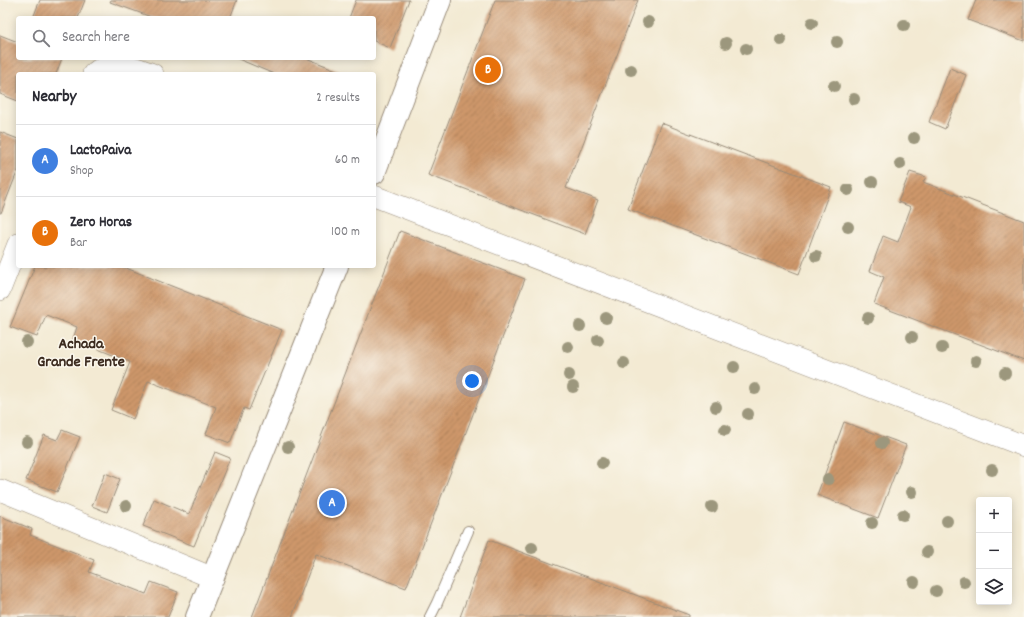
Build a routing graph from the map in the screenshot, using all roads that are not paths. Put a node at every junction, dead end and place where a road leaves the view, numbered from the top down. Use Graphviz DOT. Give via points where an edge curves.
graph roads {
  1 [pos="440,0"];
  2 [pos="97,72"];
  3 [pos="147,72"];
  4 [pos="376,162"];
  5 [pos="376,197"];
  6 [pos="16,249"];
  7 [pos="336,268"];
  8 [pos="0,290"];
  9 [pos="1024,446"];
  10 [pos="0,490"];
  11 [pos="468,531"];
  12 [pos="213,578"];
  13 [pos="198,617"];
  14 [pos="430,617"];
  1 -- 4 [label="main road"];
  2 -- 3 [label="street" via="111,65 128,65"];
  5 -- 9 [label="street"];
  6 -- 8 [label="street"];
  7 -- 12 [label="main road"];
  10 -- 12 [label="street"];
  11 -- 14 [label="lane"];
  12 -- 13 [label="main road"];
}
